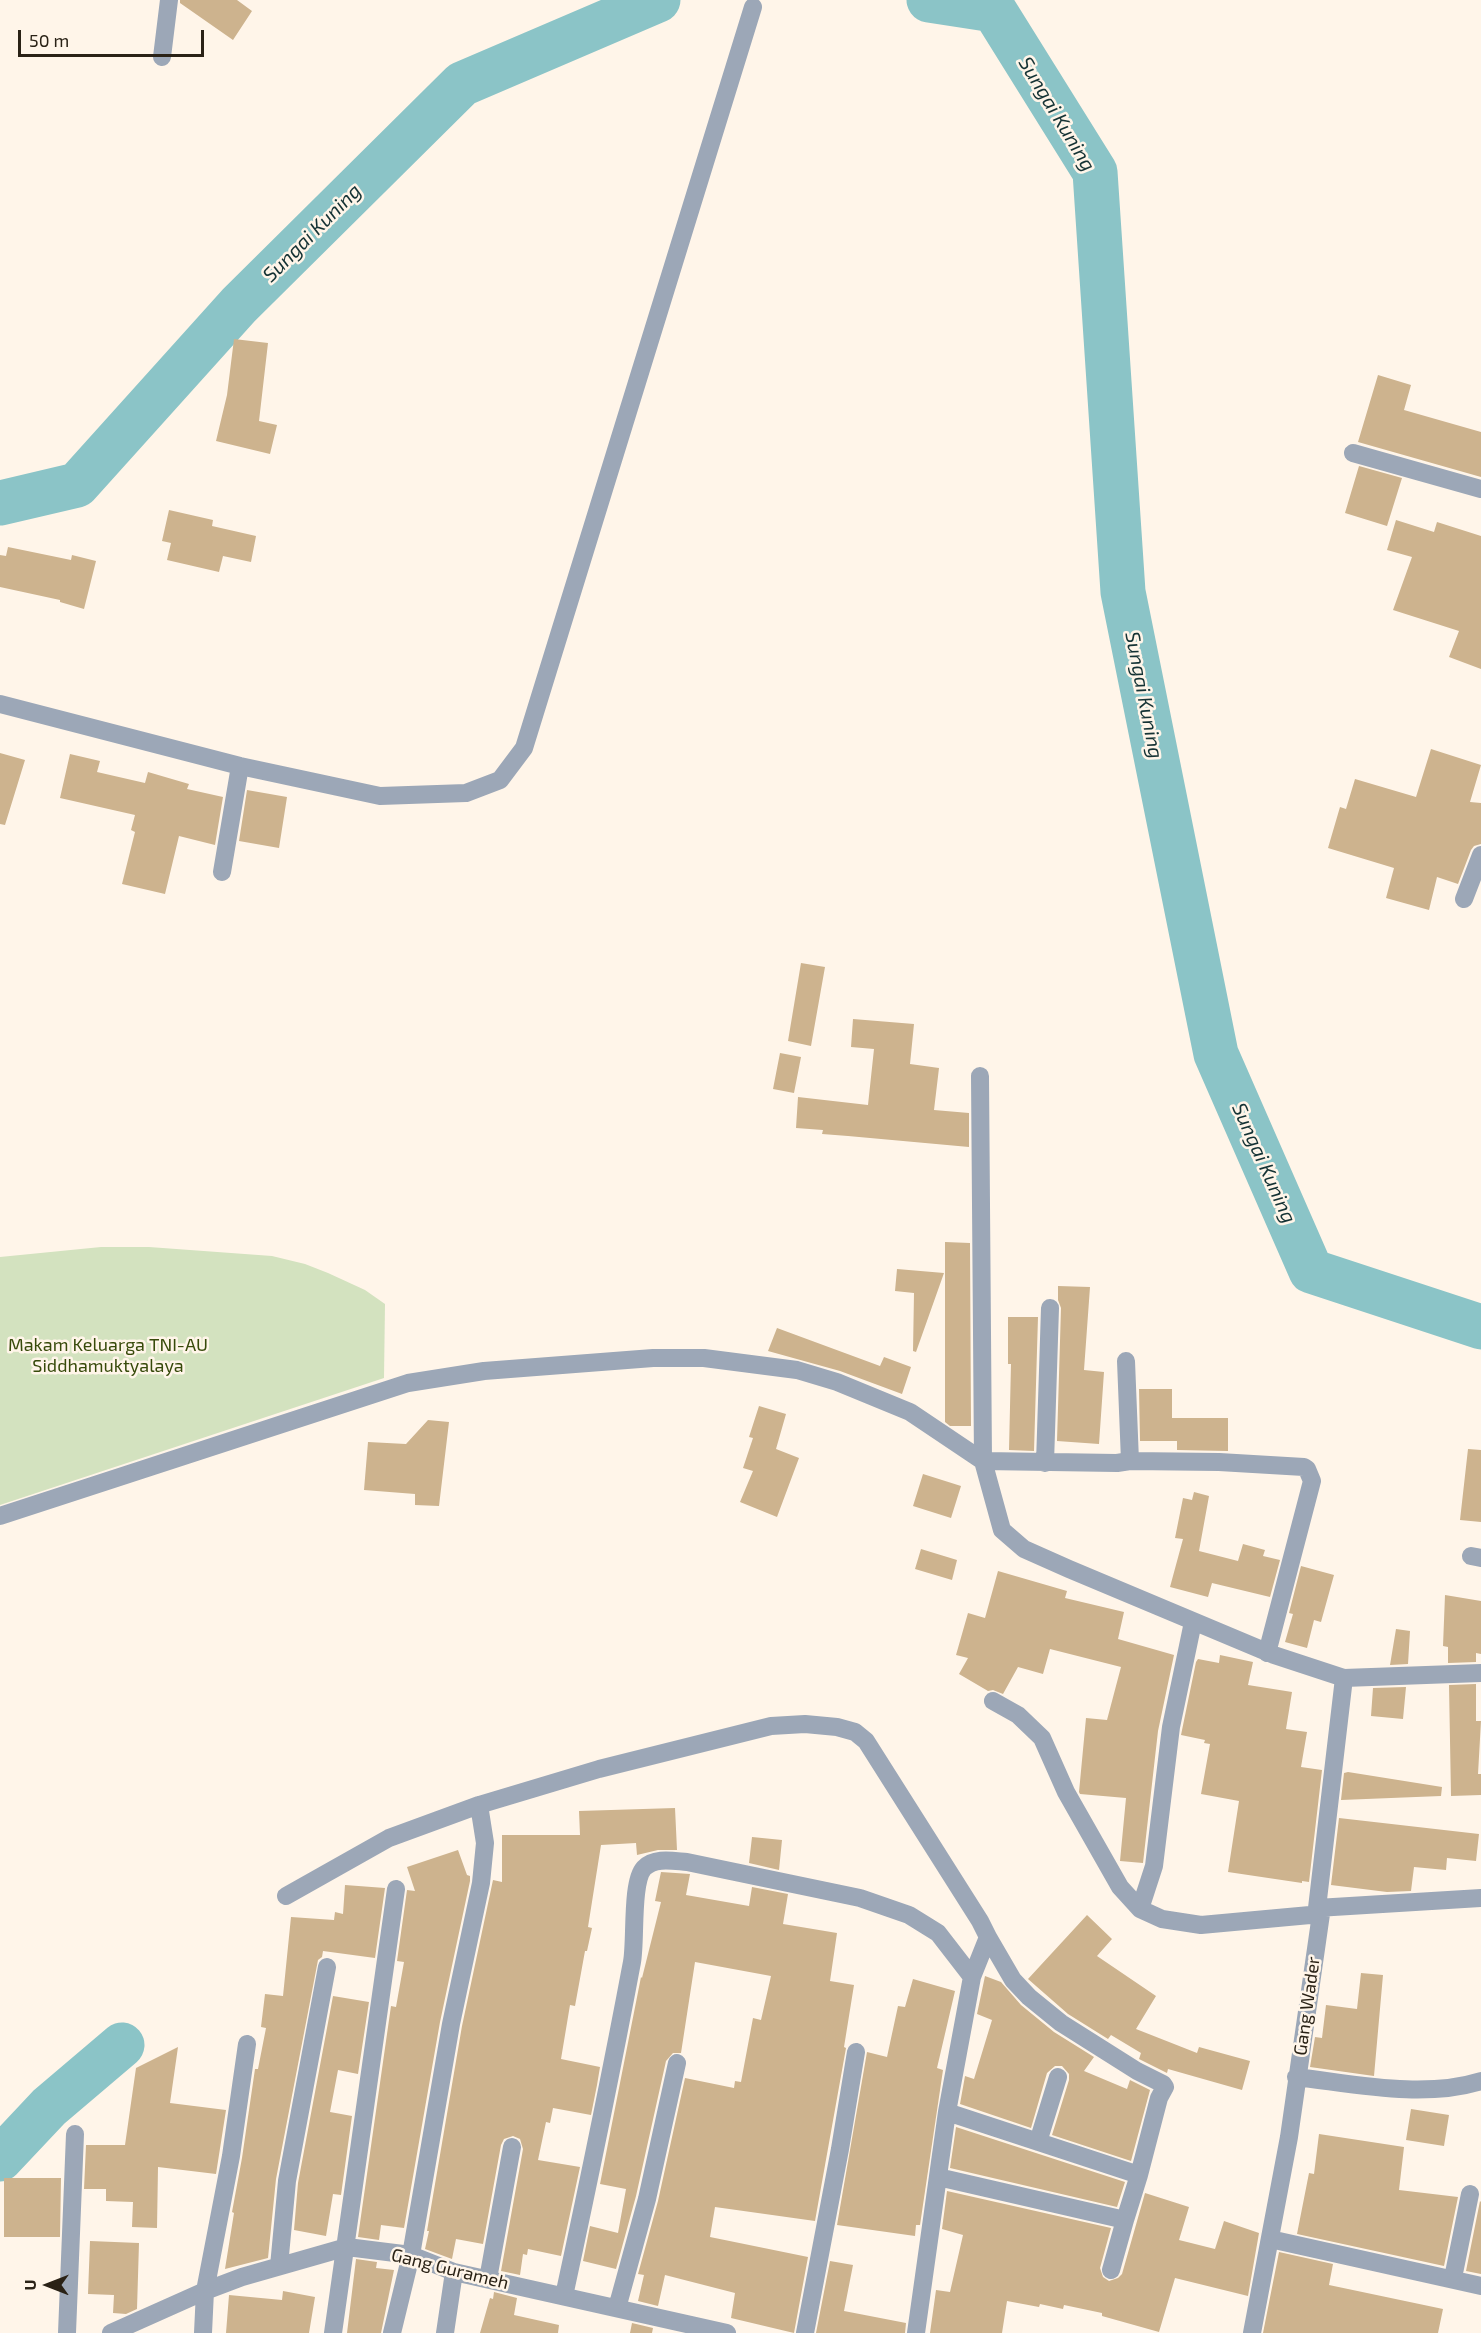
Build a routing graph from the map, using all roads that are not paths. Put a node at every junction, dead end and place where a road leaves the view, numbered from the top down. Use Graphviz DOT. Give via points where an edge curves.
graph roads {
  1 [pos="169,0"];
  2 [pos="753,7"];
  3 [pos="162,57"];
  4 [pos="1353,453"];
  5 [pos="1481,489"];
  6 [pos="0,704"];
  7 [pos="240,766"];
  8 [pos="1481,855"];
  9 [pos="222,872"];
  10 [pos="1464,899"];
  11 [pos="980,1076"];
  12 [pos="1050,1308"];
  13 [pos="1126,1361"];
  14 [pos="983,1461"];
  15 [pos="1130,1461"];
  16 [pos="1045,1462"];
  17 [pos="0,1516"];
  18 [pos="1193,1622"];
  19 [pos="1267,1653"];
  20 [pos="1481,1672"];
  21 [pos="1344,1678"];
  22 [pos="993,1701"];
  23 [pos="479,1805"];
  24 [pos="396,1889"];
  25 [pos="286,1896"];
  26 [pos="1481,1898"];
  27 [pos="1140,1909"];
  28 [pos="1319,1911"];
  29 [pos="988,1937"];
  30 [pos="327,1967"];
  31 [pos="972,1977"];
  32 [pos="247,2044"];
  33 [pos="856,2052"];
  34 [pos="677,2063"];
  35 [pos="1058,2077"];
  36 [pos="1296,2077"];
  37 [pos="1481,2081"];
  38 [pos="947,2112"];
  39 [pos="75,2134"];
  40 [pos="1038,2142"];
  41 [pos="512,2147"];
  42 [pos="1139,2175"];
  43 [pos="938,2177"];
  44 [pos="1470,2194"];
  45 [pos="1125,2220"];
  46 [pos="1270,2239"];
  47 [pos="347,2247"];
  48 [pos="411,2255"];
  49 [pos="279,2266"];
  50 [pos="1111,2270"];
  51 [pos="454,2271"];
  52 [pos="1453,2278"];
  53 [pos="488,2279"];
  54 [pos="1481,2286"];
  55 [pos="205,2291"];
  56 [pos="564,2296"];
  57 [pos="617,2308"];
  58 [pos="694,2329"];
  59 [pos="67,2333"];
  60 [pos="111,2333"];
  61 [pos="203,2333"];
  62 [pos="333,2333"];
  63 [pos="392,2333"];
  64 [pos="445,2333"];
  65 [pos="727,2333"];
  66 [pos="805,2333"];
  67 [pos="915,2333"];
  68 [pos="1252,2333"];
  1 -- 3 [label="street"];
  2 -- 7 [label="street" via="524,748 500,780 466,794 380,796"];
  4 -- 5 [label="street"];
  6 -- 7 [label="street"];
  7 -- 9 [label="street"];
  8 -- 10 [label="street"];
  11 -- 14 [label="street"];
  12 -- 16 [label="street"];
  13 -- 15 [label="street"];
  14 -- 16 [label="street"];
  14 -- 17 [label="street" via="910,1412 837,1382 797,1370 704,1358 653,1358 484,1371 408,1383"];
  14 -- 18 [label="street" via="1002,1530 1024,1549"];
  15 -- 16 [label="street"];
  15 -- 19 [label="street" via="1219,1462 1307,1469 1312,1482"];
  18 -- 19 [label="street"];
  18 -- 27 [label="street" via="1171,1727 1154,1866"];
  19 -- 21 [label="street"];
  20 -- 21 [label="street"];
  21 -- 28 [label="street, Gang Wader"];
  22 -- 27 [label="street" via="1018,1716 1042,1738 1066,1792 1115,1878"];
  23 -- 25 [label="street" via="389,1838"];
  23 -- 29 [label="street" via="599,1769 771,1726 837,1727 855,1732 866,1741"];
  23 -- 48 [label="street" via="485,1843 481,1883 451,2024"];
  24 -- 47 [label="street"];
  26 -- 28 [label="street"];
  27 -- 28 [label="street" via="1162,1919 1201,1925"];
  28 -- 36 [label="street, Gang Wader"];
  29 -- 31 [label="street"];
  29 -- 42 [label="street" via="1013,1980 1029,1997 1061,2023 1165,2087"];
  30 -- 49 [label="street" via="287,2181"];
  31 -- 38 [label="street"];
  31 -- 56 [label="street" via="938,1934 909,1915 860,1898 687,1862 658,1860 644,1868 638,1882 634,1955"];
  32 -- 55 [label="street" via="231,2156"];
  33 -- 66 [label="street"];
  34 -- 57 [label="street" via="647,2199"];
  35 -- 40 [label="street"];
  36 -- 37 [label="street" via="1431,2090"];
  36 -- 46 [label="street, Gang Wader"];
  38 -- 40 [label="street"];
  38 -- 43 [label="street"];
  39 -- 59 [label="street"];
  40 -- 42 [label="street"];
  41 -- 53 [label="street"];
  42 -- 45 [label="street"];
  43 -- 45 [label="street"];
  43 -- 67 [label="street"];
  44 -- 52 [label="street"];
  45 -- 50 [label="street"];
  46 -- 52 [label="street"];
  46 -- 68 [label="street, Gang Wader"];
  47 -- 48 [label="street, Gang Gurameh"];
  47 -- 49 [label="street, Gang Gurameh"];
  47 -- 62 [label="street"];
  48 -- 51 [label="street, Gang Gurameh"];
  48 -- 63 [label="street"];
  49 -- 55 [label="street, Gang Gurameh"];
  51 -- 53 [label="street, Gang Gurameh"];
  51 -- 64 [label="street"];
  52 -- 54 [label="street"];
  53 -- 56 [label="street, Gang Gurameh"];
  55 -- 60 [label="street, Gang Gurameh"];
  55 -- 61 [label="street"];
  56 -- 57 [label="street, Gang Gurameh"];
  57 -- 58 [label="street, Gang Gurameh"];
  58 -- 65 [label="street, Gang Gurameh"];
}
